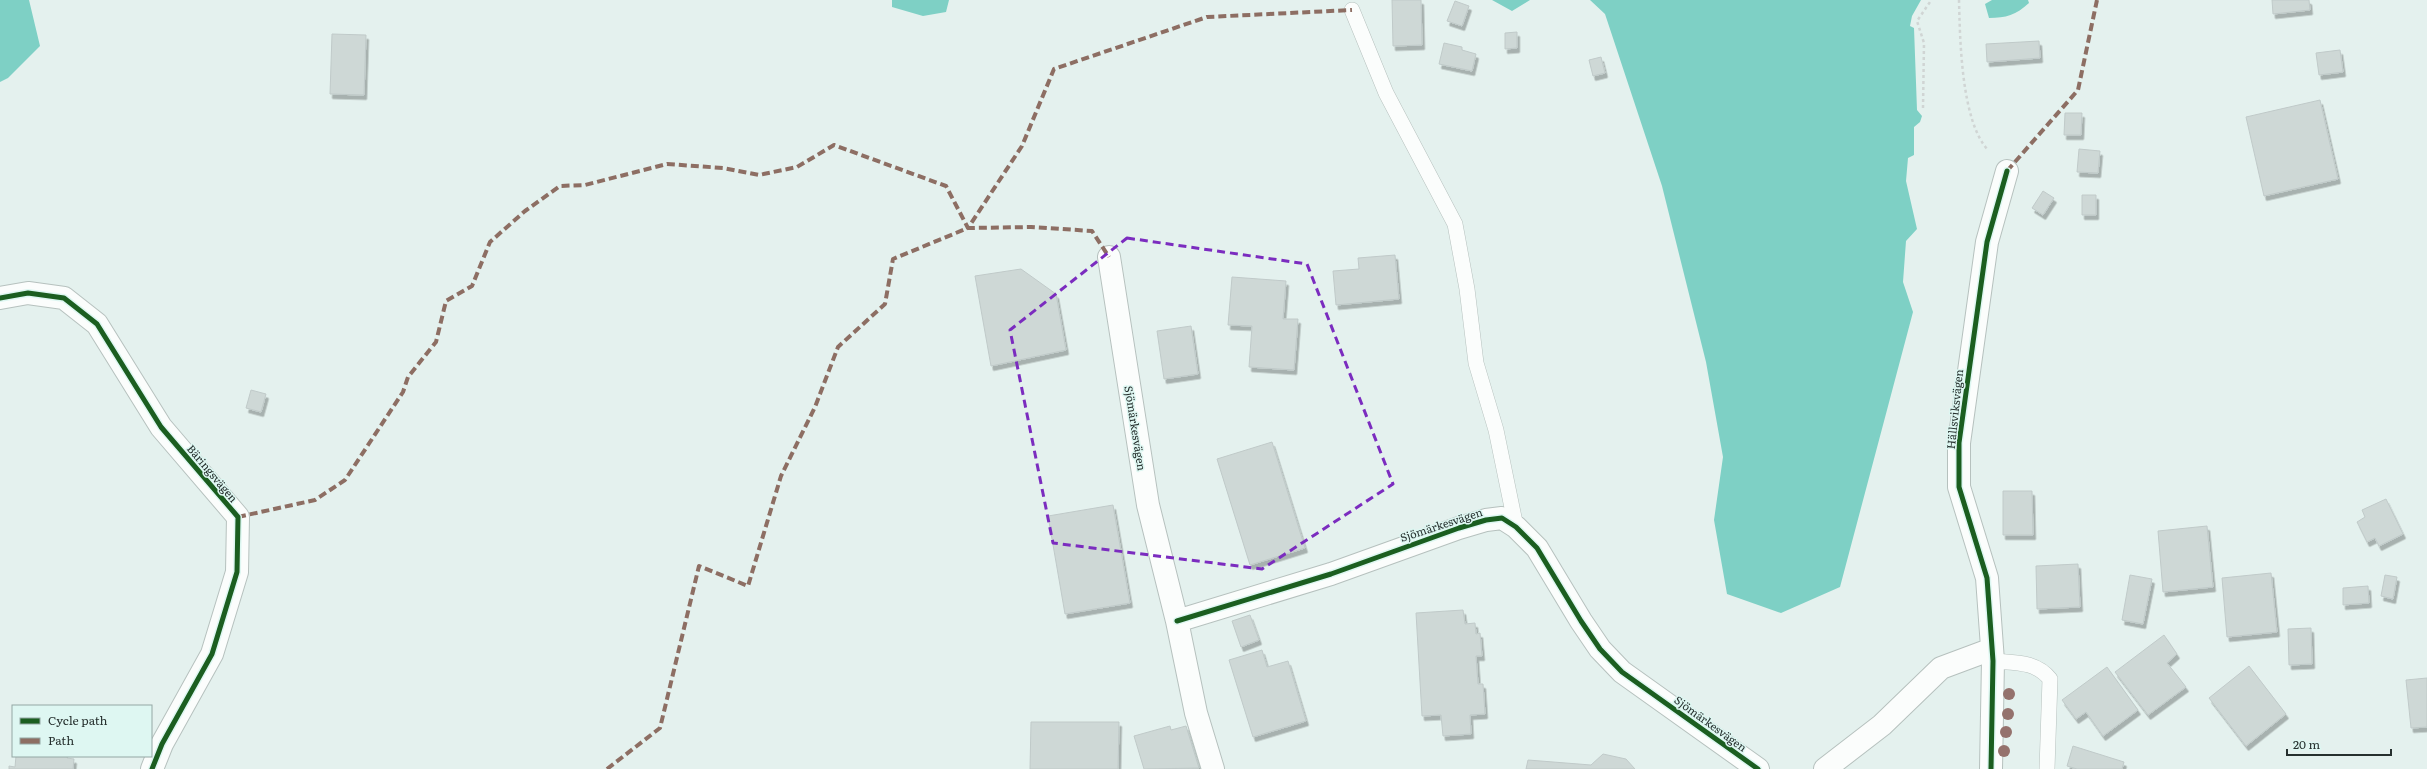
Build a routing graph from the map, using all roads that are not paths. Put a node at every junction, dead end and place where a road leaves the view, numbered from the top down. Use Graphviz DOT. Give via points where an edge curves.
graph roads {
  1 [pos="1352,10"];
  2 [pos="2007,171"];
  3 [pos="1109,257"];
  4 [pos="0,298"];
  5 [pos="1516,527"];
  6 [pos="1177,621"];
  7 [pos="1992,655"];
  8 [pos="152,769"];
  9 [pos="1213,769"];
  10 [pos="1758,769"];
  11 [pos="1825,769"];
  12 [pos="1991,769"];
  13 [pos="2047,769"];
  1 -- 5 [label="lane" via="1386,93 1455,224 1467,289 1476,363 1496,430"];
  2 -- 7 [label="street, Hällsviksvägen" via="1987,242 1959,442 1959,487 1987,578"];
  3 -- 6 [label="street, Sjömärkesvägen" via="1148,505"];
  4 -- 8 [label="street, Bäringsvägen" via="28,293 64,298 97,324 160,427 238,518 237,572 212,654 162,744"];
  5 -- 6 [label="street, Sjömärkesvägen" via="1502,518 1486,520 1331,574"];
  5 -- 10 [label="street, Sjömärkesvägen" via="1537,548 1600,649 1622,672"];
  6 -- 9 [label="street, Sjömärkesvägen" via="1196,714"];
  7 -- 11 [label="street" via="1941,668 1882,725"];
  7 -- 12 [label="street, Hällsviksvägen"];
  7 -- 13 [label="lane" via="2043,669 2050,679"];
}
